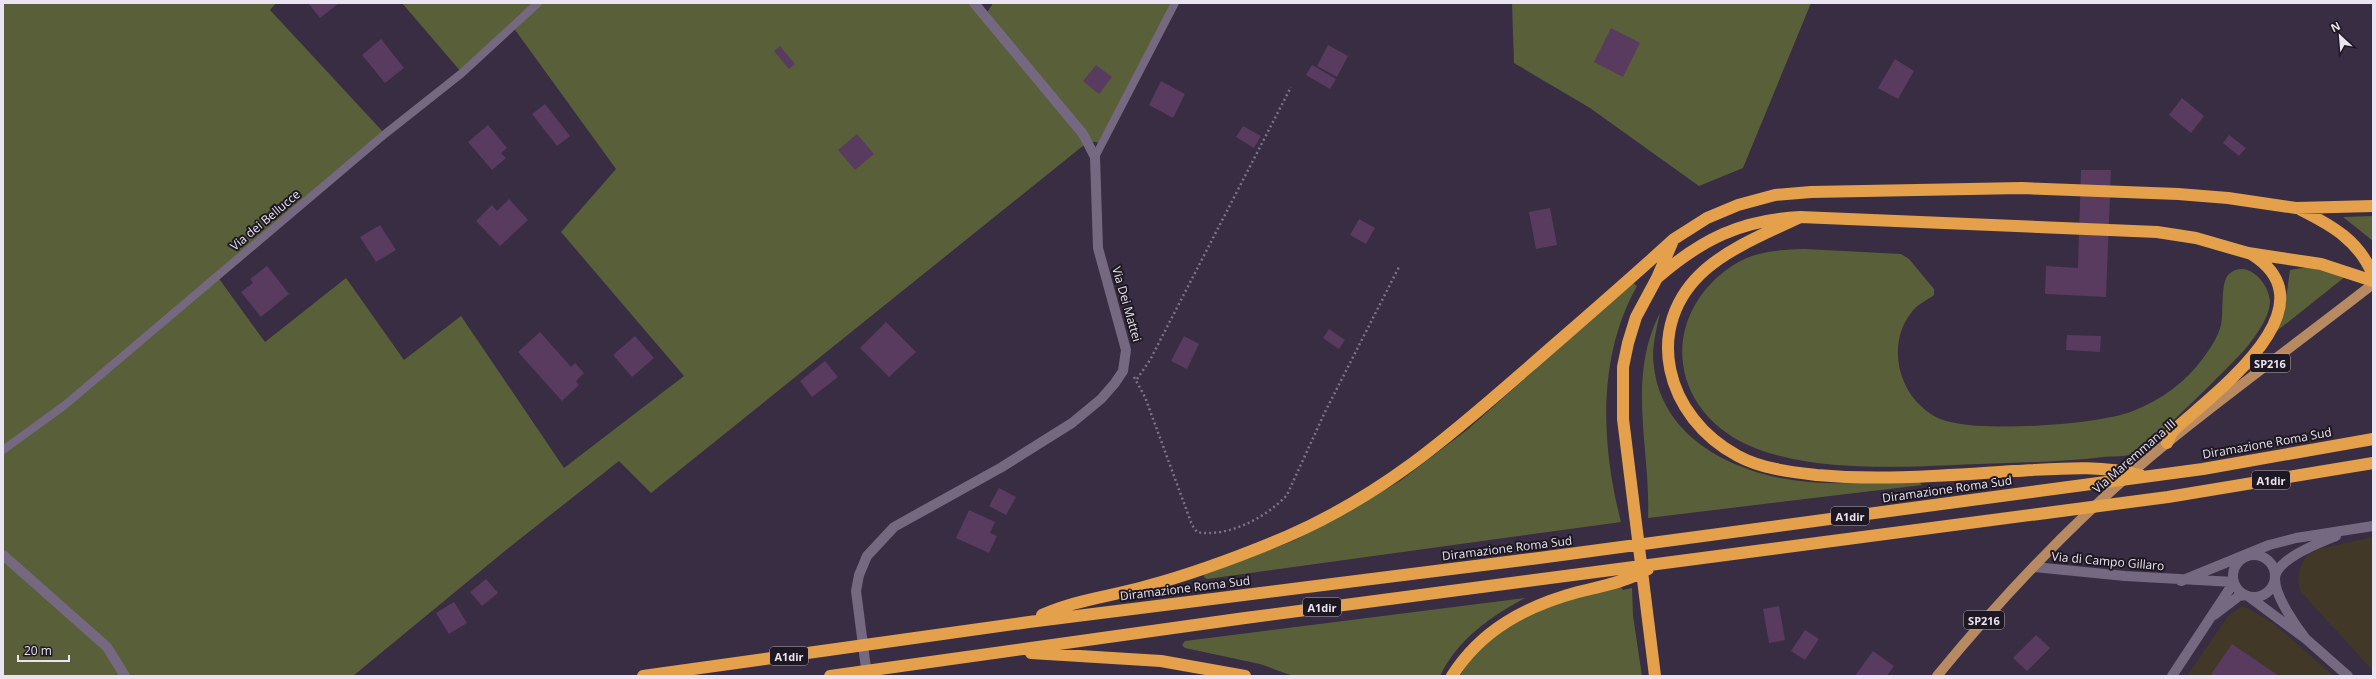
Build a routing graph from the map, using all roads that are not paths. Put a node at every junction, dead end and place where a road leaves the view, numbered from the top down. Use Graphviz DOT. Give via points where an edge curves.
graph roads {
  1 [pos="538,3"];
  2 [pos="974,3"];
  3 [pos="1175,3"];
  4 [pos="1095,157"];
  5 [pos="2373,206"];
  6 [pos="2296,208"];
  7 [pos="1800,217"];
  8 [pos="1674,239"];
  9 [pos="2248,252"];
  10 [pos="2373,275"];
  11 [pos="1657,278"];
  12 [pos="2373,281"];
  13 [pos="2373,284"];
  14 [pos="2373,439"];
  15 [pos="2167,443"];
  16 [pos="3,450"];
  17 [pos="2373,463"];
  18 [pos="2145,476"];
  19 [pos="2373,526"];
  20 [pos="2348,530"];
  21 [pos="3,555"];
  22 [pos="2244,557"];
  23 [pos="2034,567"];
  24 [pos="1627,574"];
  25 [pos="2275,578"];
  26 [pos="2181,581"];
  27 [pos="2234,582"];
  28 [pos="2245,595"];
  29 [pos="2212,616"];
  30 [pos="1029,622"];
  31 [pos="2306,639"];
  32 [pos="1018,651"];
  33 [pos="125,676"];
  34 [pos="643,676"];
  35 [pos="830,676"];
  36 [pos="867,676"];
  37 [pos="1245,676"];
  38 [pos="1452,676"];
  39 [pos="1655,676"];
  40 [pos="1937,676"];
  41 [pos="2172,676"];
  42 [pos="2348,676"];
  1 -- 16 [label="lane, Via dei Bellucce" via="462,73 385,134 65,405"];
  2 -- 4 [label="street, Via Dei Mattei" via="1083,134"];
  3 -- 4 [label="lane"];
  4 -- 36 [label="street, Via Dei Mattei" via="1098,248 1126,350 1123,371 1101,399 1072,423 1002,467 894,527 867,556 856,591"];
  5 -- 6 [label="highway"];
  6 -- 8 [label="highway" via="2204,196 2062,190 1984,188 1811,192 1774,195 1738,205 1707,218"];
  6 -- 10 [label="highway" via="2330,225 2351,240"];
  7 -- 9 [label="highway" via="2148,232 2196,238"];
  7 -- 11 [label="highway" via="1767,220 1730,230 1678,260"];
  7 -- 18 [label="highway" via="1758,237 1707,268 1682,297 1673,317 1667,346 1670,375 1688,410 1715,441 1740,457 1761,465 1830,476 1958,474 2078,468 2112,468"];
  8 -- 11 [label="highway"];
  8 -- 30 [label="highway" via="1449,436 1375,491 1316,523 1236,557 1176,578 1062,607"];
  9 -- 12 [label="highway" via="2321,264"];
  9 -- 15 [label="highway" via="2266,266 2277,282 2279,300 2275,320 2253,358 2172,432"];
  11 -- 39 [label="highway" via="1636,317 1628,343 1623,367 1622,403"];
  13 -- 15 [label="main road, Via Maremmana III / SP216"];
  14 -- 18 [label="highway, Diramazione Roma Sud / A1dir" via="2203,469"];
  15 -- 23 [label="main road, Via Maremmana III / SP216" via="2091,510"];
  17 -- 24 [label="highway, A1dir" via="2168,497 1656,565"];
  18 -- 30 [label="highway, Diramazione Roma Sud / A1dir" via="1653,543"];
  19 -- 20 [label="street"];
  20 -- 22 [label="street" via="2296,538"];
  20 -- 25 [label="street" via="2299,552 2277,570"];
  21 -- 33 [label="street" via="107,647"];
  22 -- 25 [label="street" via="2252,555 2266,559 2273,566"];
  22 -- 26 [label="street"];
  22 -- 27 [label="street" via="2234,570"];
  23 -- 26 [label="street, Via di Campo Gillaro"];
  23 -- 40 [label="main road, Via Maremmana III / SP216" via="2000,602"];
  24 -- 32 [label="highway, A1dir" via="1245,618"];
  24 -- 38 [label="highway" via="1522,613 1480,640"];
  25 -- 28 [label="street" via="2269,590 2262,595"];
  25 -- 31 [label="street" via="2293,622"];
  26 -- 27 [label="street, Via di Campo Gillaro"];
  27 -- 28 [label="street"];
  27 -- 29 [label="street"];
  28 -- 29 [label="street" via="2239,596"];
  28 -- 31 [label="street"];
  29 -- 41 [label="street"];
  30 -- 34 [label="highway, Diramazione Roma Sud / A1dir"];
  31 -- 42 [label="street"];
  32 -- 35 [label="highway, A1dir"];
  32 -- 37 [label="highway" via="1051,656 1161,661"];
}
